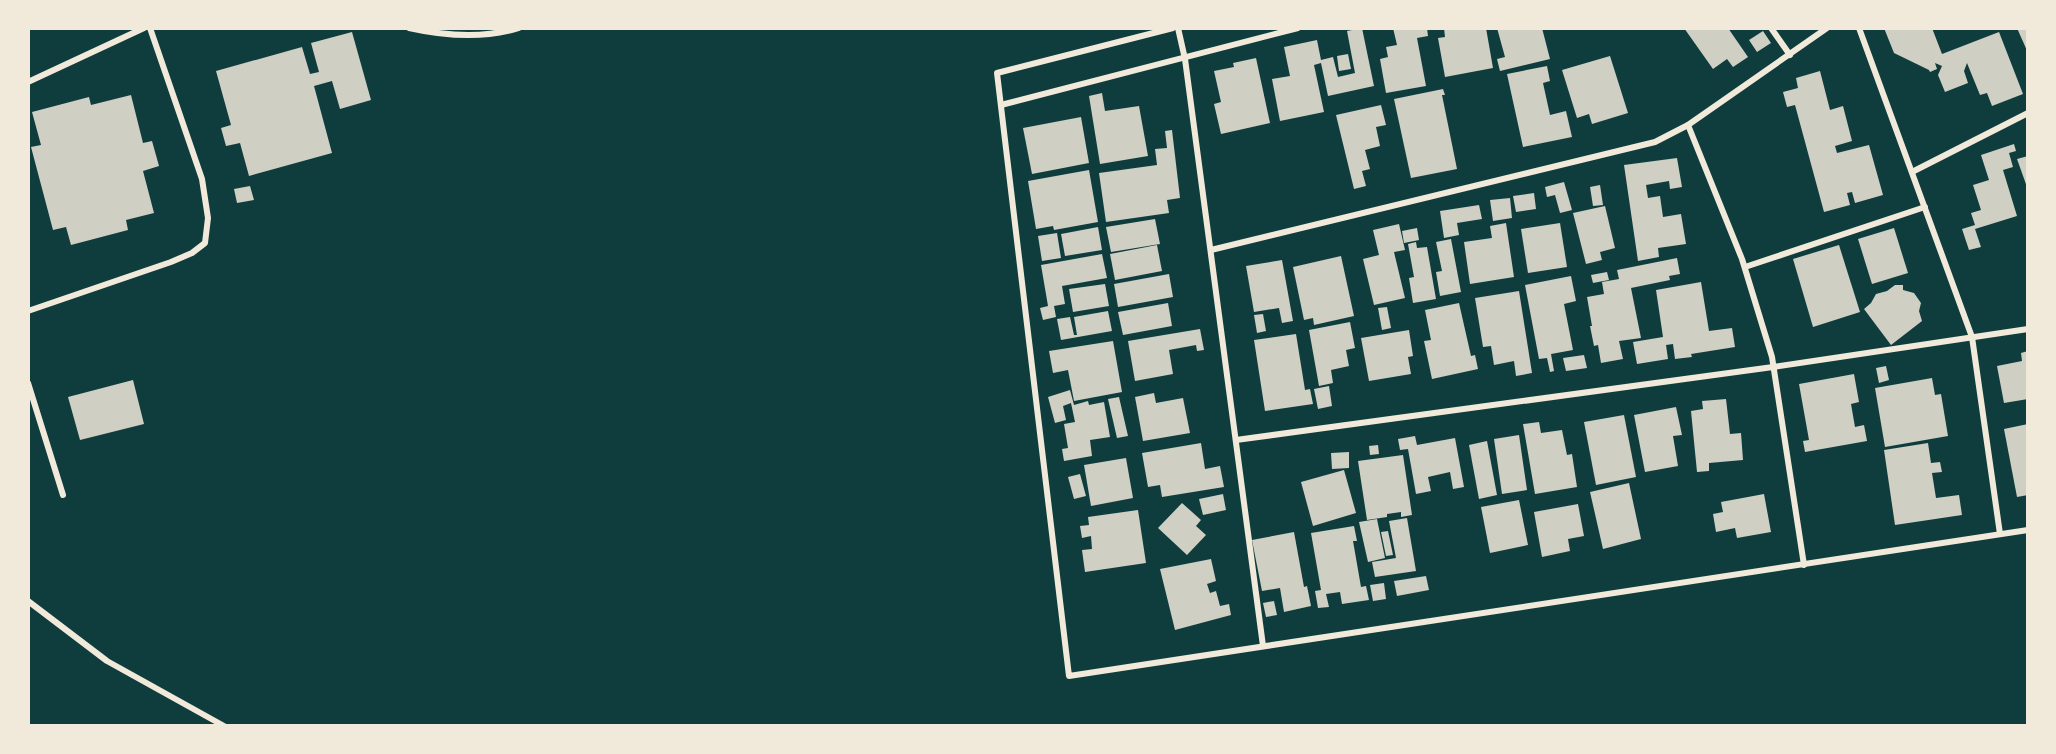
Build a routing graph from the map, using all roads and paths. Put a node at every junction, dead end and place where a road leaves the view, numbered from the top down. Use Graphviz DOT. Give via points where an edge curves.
graph roads {
  1 [pos="144,28"];
  2 [pos="150,28"];
  3 [pos="409,28"];
  4 [pos="519,28"];
  5 [pos="1173,28"];
  6 [pos="1178,28"];
  7 [pos="1298,28"];
  8 [pos="1771,28"];
  9 [pos="1827,28"];
  10 [pos="1859,28"];
  11 [pos="1790,55"];
  12 [pos="1185,59"];
  13 [pos="28,82"];
  14 [pos="1001,105"];
  15 [pos="2028,113"];
  16 [pos="1688,125"];
  17 [pos="1912,172"];
  18 [pos="1925,207"];
  19 [pos="1211,250"];
  20 [pos="1745,267"];
  21 [pos="28,310"];
  22 [pos="2028,329"];
  23 [pos="1972,337"];
  24 [pos="1773,367"];
  25 [pos="28,382"];
  26 [pos="1236,440"];
  27 [pos="63,495"];
  28 [pos="2028,530"];
  29 [pos="2000,534"];
  30 [pos="1804,564"];
  31 [pos="28,601"];
  32 [pos="1263,646"];
  33 [pos="224,726"];
  1 -- 13 [label="street"];
  2 -- 21 [label="street" via="202,179 208,218 205,243 171,262"];
  3 -- 4 [label="street" via="447,35 486,36"];
  5 -- 14 [label="street" via="997,73"];
  6 -- 12 [label="street"];
  7 -- 12 [label="street"];
  8 -- 11 [label="street"];
  9 -- 11 [label="street"];
  10 -- 17 [label="street"];
  11 -- 16 [label="street"];
  12 -- 14 [label="street"];
  12 -- 19 [label="street"];
  14 -- 32 [label="street" via="1069,676"];
  15 -- 17 [label="street"];
  16 -- 19 [label="street" via="1655,142"];
  16 -- 20 [label="street"];
  17 -- 18 [label="street"];
  18 -- 20 [label="street"];
  18 -- 23 [label="street"];
  19 -- 26 [label="street"];
  20 -- 24 [label="street"];
  22 -- 23 [label="street"];
  23 -- 24 [label="street"];
  23 -- 29 [label="street"];
  24 -- 26 [label="street"];
  24 -- 30 [label="street"];
  25 -- 27 [label="street"];
  26 -- 32 [label="street"];
  28 -- 29 [label="street"];
  29 -- 30 [label="street"];
  30 -- 32 [label="street"];
  31 -- 33 [label="street" via="107,660"];
}
